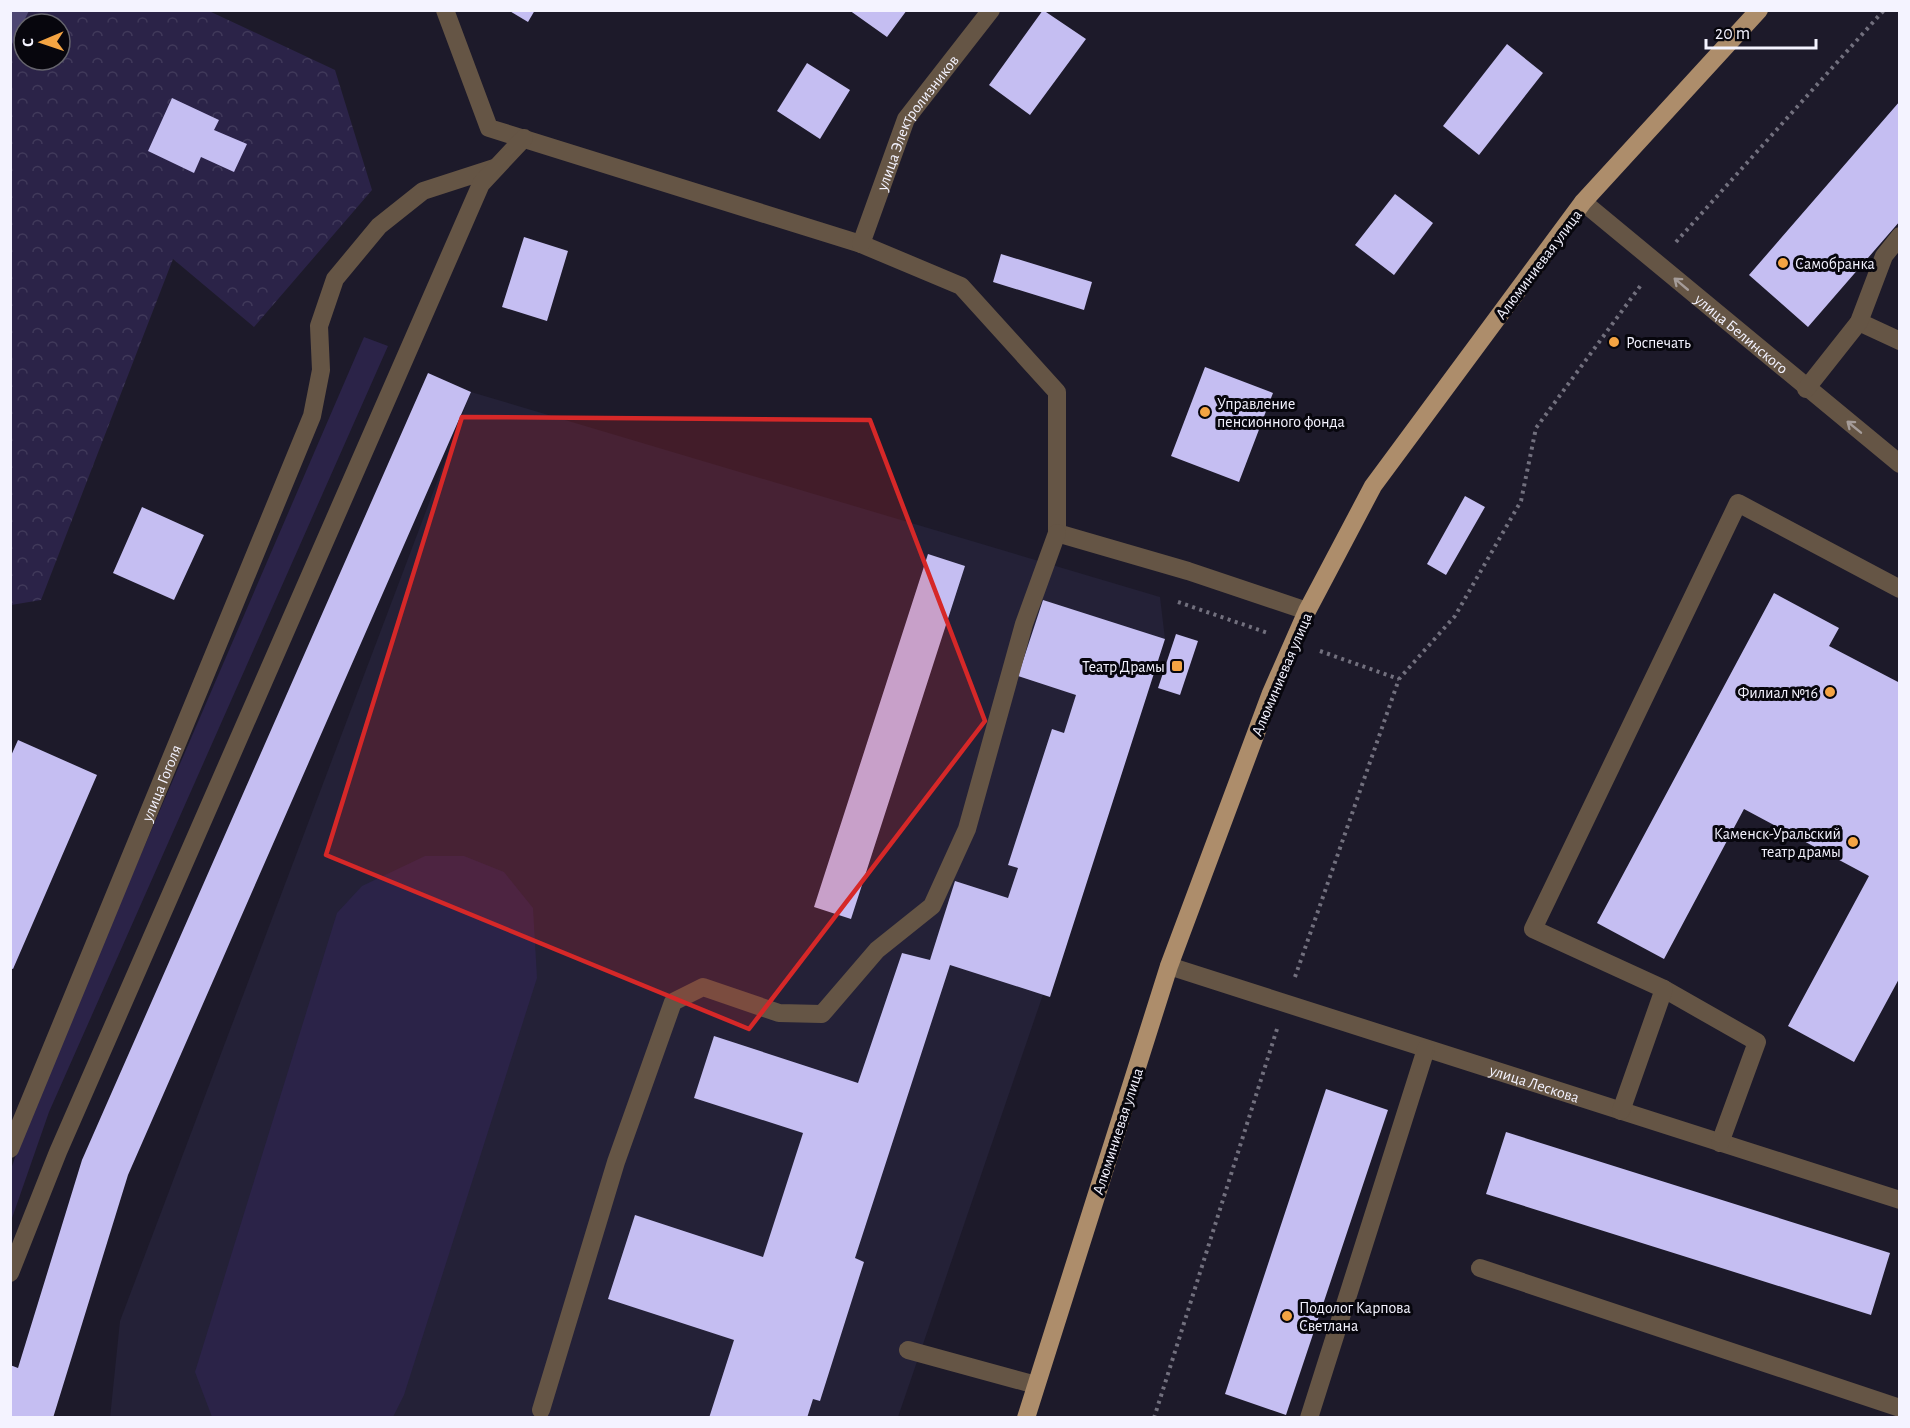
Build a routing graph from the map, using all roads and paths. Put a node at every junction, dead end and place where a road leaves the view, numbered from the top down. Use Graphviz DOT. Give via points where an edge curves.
graph roads {
  1 [pos="445,10"];
  2 [pos="991,10"];
  3 [pos="1759,10"];
  4 [pos="1884,10"];
  5 [pos="524,138"];
  6 [pos="497,167"];
  7 [pos="1583,202"];
  8 [pos="1899,236"];
  9 [pos="861,244"];
  10 [pos="1657,264"];
  11 [pos="1859,322"];
  12 [pos="1899,341"];
  13 [pos="1806,389"];
  14 [pos="1899,464"];
  15 [pos="1057,533"];
  16 [pos="1899,589"];
  17 [pos="1307,611"];
  18 [pos="1169,966"];
  19 [pos="1664,989"];
  20 [pos="1286,1004"];
  21 [pos="1426,1049"];
  22 [pos="1621,1111"];
  23 [pos="1720,1143"];
  24 [pos="10,1149"];
  25 [pos="1899,1200"];
  26 [pos="1480,1268"];
  27 [pos="10,1273"];
  28 [pos="908,1350"];
  29 [pos="1036,1385"];
  30 [pos="1899,1408"];
  31 [pos="541,1410"];
  32 [pos="1026,1418"];
  33 [pos="1154,1418"];
  34 [pos="1309,1418"];
  1 -- 5 [label="street" via="489,128"];
  2 -- 9 [label="street, улица Электролизников" via="906,119"];
  3 -- 7 [label="main road, Алюминиевая улица"];
  4 -- 10 [label="path"];
  5 -- 6 [label="street"];
  5 -- 9 [label="street"];
  6 -- 24 [label="street, улица Гоголя" via="423,191 379,226 335,279 320,326 321,370 312,416"];
  6 -- 27 [label="street" via="481,184 58,1152"];
  7 -- 10 [label="street, улица Белинского"];
  7 -- 17 [label="main road, Алюминиевая улица" via="1373,486"];
  8 -- 11 [label="street" via="1884,255"];
  9 -- 15 [label="street" via="961,286 1057,392"];
  13 -- 10 [label="street, улица Белинского, one-way"];
  10 -- 20 [label="path" via="1536,428 1521,501 1455,616 1399,679"];
  11 -- 12 [label="street"];
  11 -- 13 [label="street"];
  14 -- 13 [label="street, улица Белинского, one-way"];
  15 -- 17 [label="street"];
  15 -- 31 [label="street" via="1024,624 967,829 932,906 877,950 822,1014 779,1013 703,987 672,1002 616,1162"];
  16 -- 19 [label="street" via="1738,503 1533,929"];
  17 -- 18 [label="main road, Алюминиевая улица" via="1271,693"];
  18 -- 20 [label="street, улица Лескова"];
  18 -- 29 [label="main road, Алюминиевая улица"];
  19 -- 22 [label="street"];
  19 -- 23 [label="street" via="1757,1042"];
  20 -- 21 [label="street, улица Лескова"];
  20 -- 33 [label="path"];
  21 -- 22 [label="street, улица Лескова"];
  21 -- 34 [label="street"];
  22 -- 23 [label="street, улица Лескова"];
  23 -- 25 [label="street, улица Лескова"];
  26 -- 30 [label="street"];
  28 -- 29 [label="street"];
  29 -- 32 [label="main road, Алюминиевая улица"];
}
